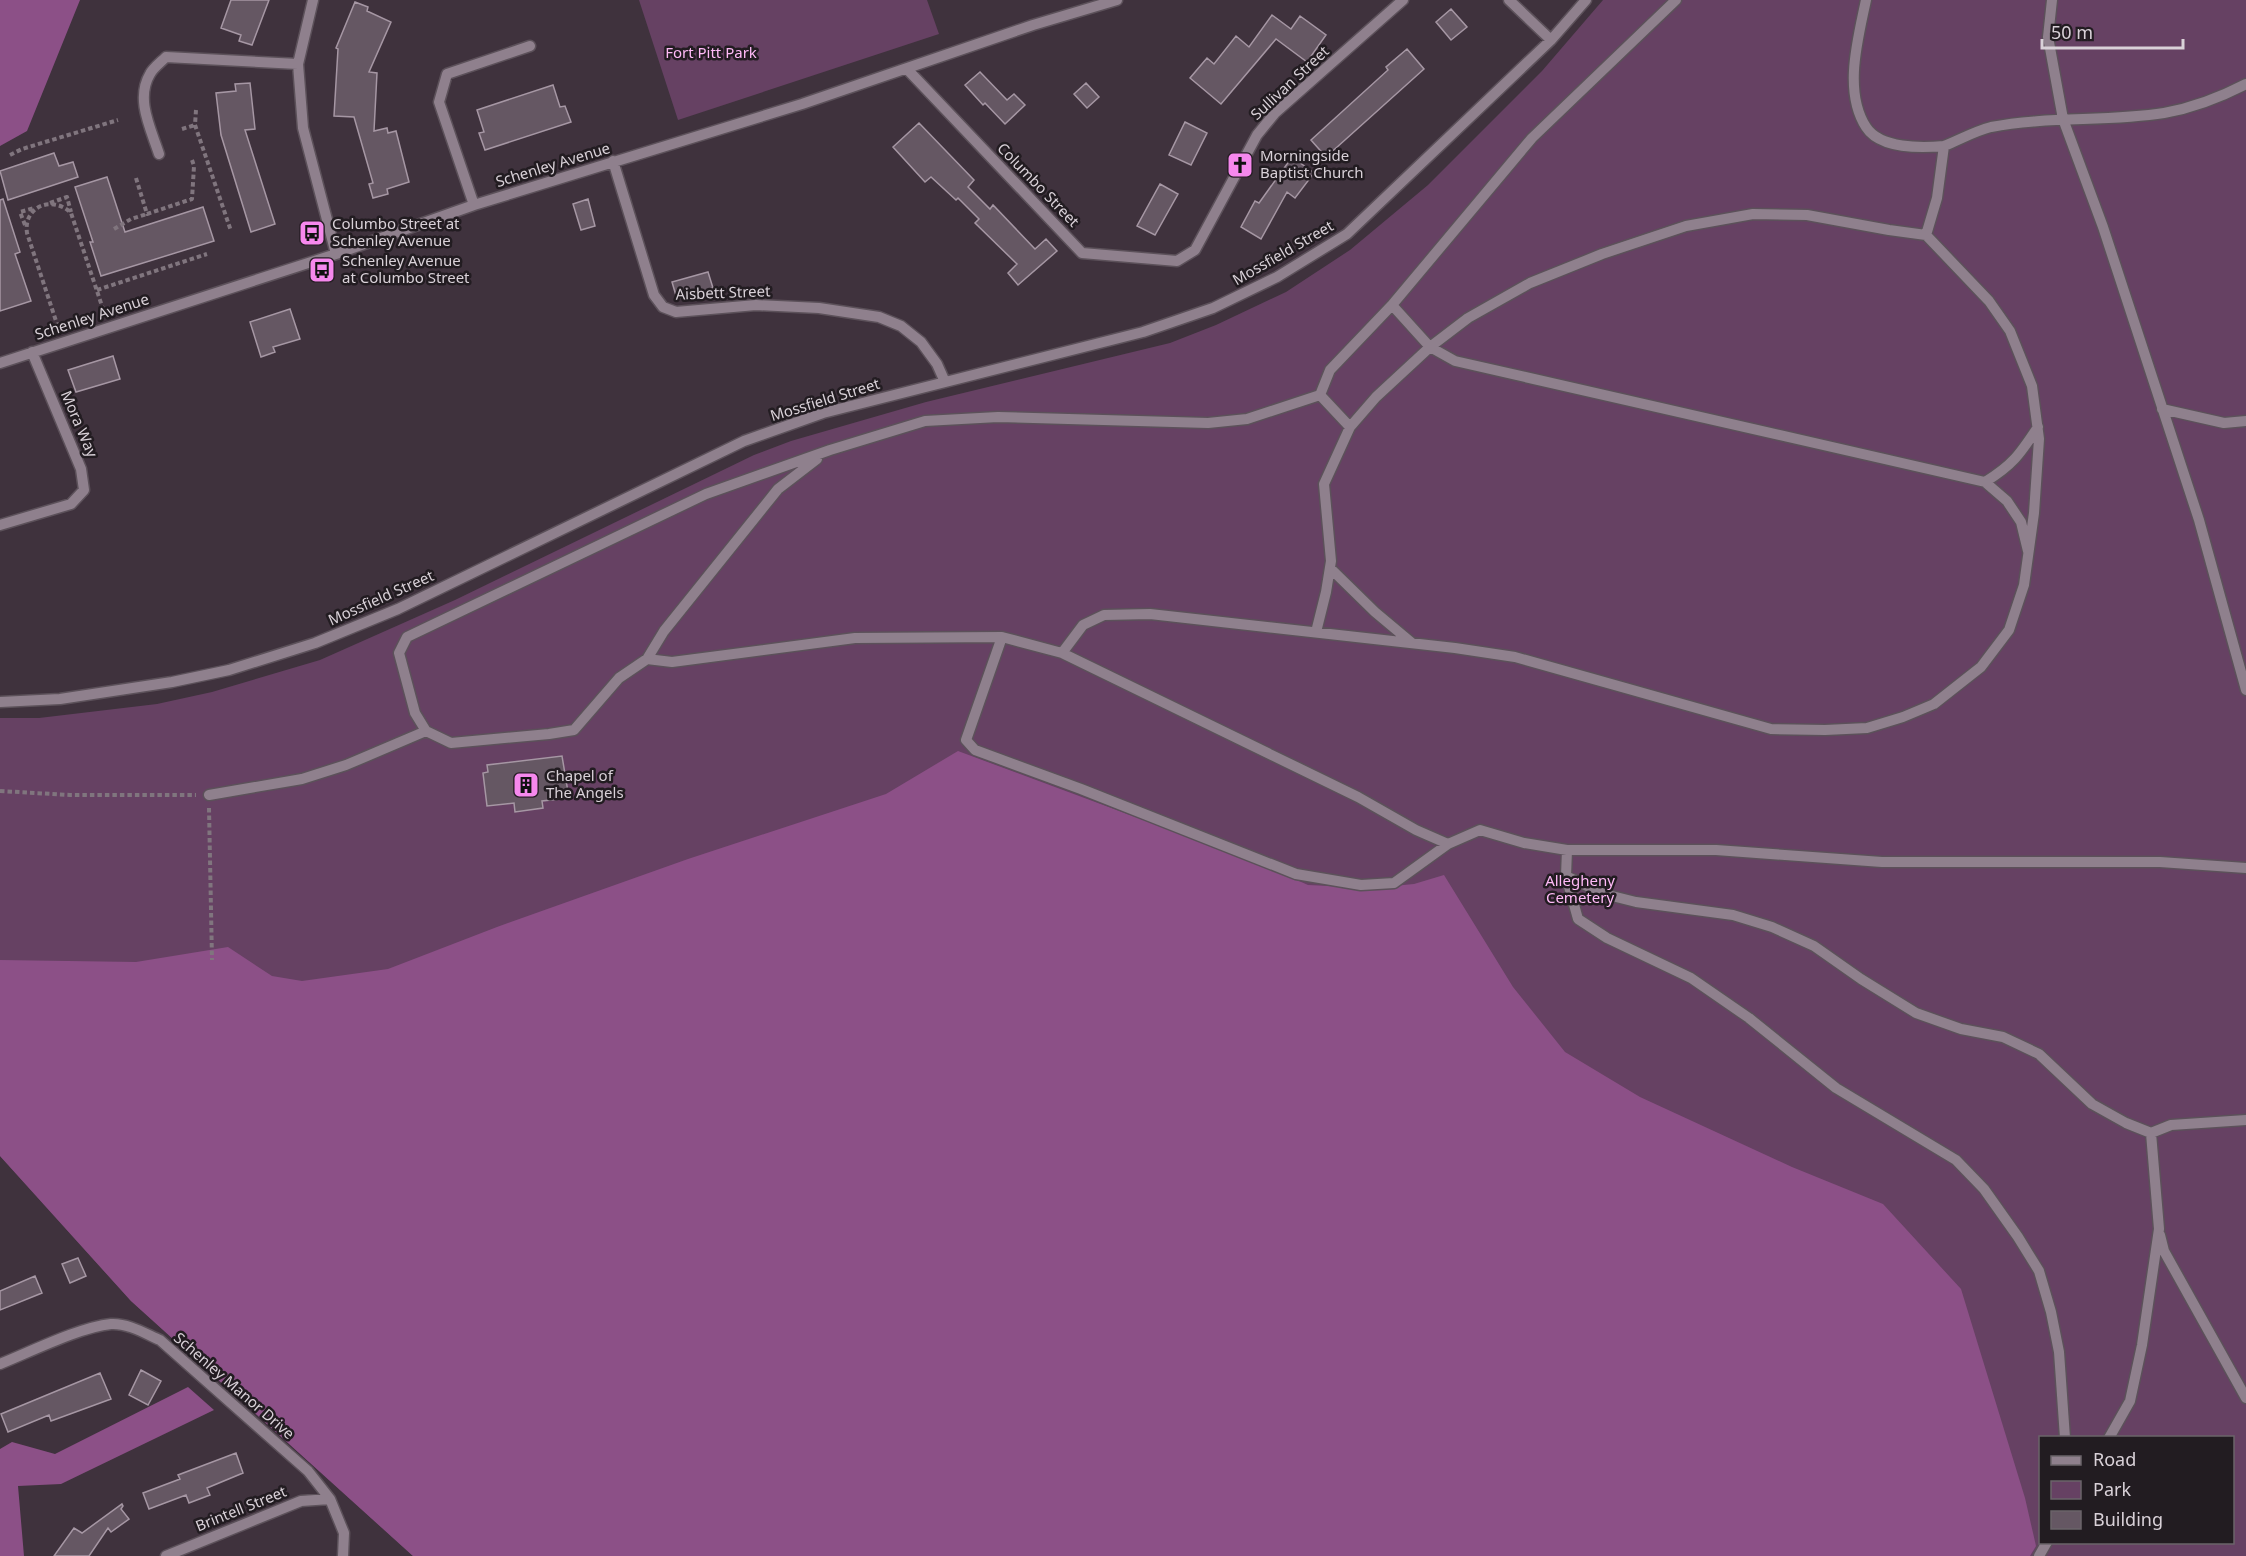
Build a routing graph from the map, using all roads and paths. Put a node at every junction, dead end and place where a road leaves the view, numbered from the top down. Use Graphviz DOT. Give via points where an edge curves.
graph roads {
  1 [pos="313,0"];
  2 [pos="1118,0"];
  3 [pos="1404,0"];
  4 [pos="1509,0"];
  5 [pos="1586,0"];
  6 [pos="1676,0"];
  7 [pos="1866,0"];
  8 [pos="2052,0"];
  9 [pos="1551,40"];
  10 [pos="530,46"];
  11 [pos="298,64"];
  12 [pos="907,69"];
  13 [pos="2246,84"];
  14 [pos="196,110"];
  15 [pos="2063,119"];
  16 [pos="118,120"];
  17 [pos="195,125"];
  18 [pos="182,129"];
  19 [pos="1944,146"];
  20 [pos="10,154"];
  21 [pos="159,154"];
  22 [pos="192,160"];
  23 [pos="613,162"];
  24 [pos="136,178"];
  25 [pos="49,203"];
  26 [pos="474,205"];
  27 [pos="40,206"];
  28 [pos="71,213"];
  29 [pos="147,214"];
  30 [pos="26,225"];
  31 [pos="114,229"];
  32 [pos="231,231"];
  33 [pos="1926,235"];
  34 [pos="336,254"];
  35 [pos="207,255"];
  36 [pos="1177,261"];
  37 [pos="97,290"];
  38 [pos="1392,305"];
  39 [pos="104,312"];
  40 [pos="58,327"];
  41 [pos="1430,347"];
  42 [pos="32,352"];
  43 [pos="0,363"];
  44 [pos="945,382"];
  45 [pos="1320,395"];
  46 [pos="2162,409"];
  47 [pos="2246,421"];
  48 [pos="1350,427"];
  49 [pos="2038,427"];
  50 [pos="843,446"];
  51 [pos="1985,482"];
  52 [pos="0,525"];
  53 [pos="2028,551"];
  54 [pos="1330,568"];
  55 [pos="1316,632"];
  56 [pos="1002,637"];
  57 [pos="1412,643"];
  58 [pos="1062,653"];
  59 [pos="647,659"];
  60 [pos="2246,690"];
  61 [pos="0,702"];
  62 [pos="426,731"];
  63 [pos="0,791"];
  64 [pos="208,795"];
  65 [pos="1448,843"];
  66 [pos="1567,850"];
  67 [pos="2246,868"];
  68 [pos="1566,876"];
  69 [pos="212,960"];
  70 [pos="2246,1120"];
  71 [pos="2151,1133"];
  72 [pos="2159,1229"];
  73 [pos="0,1364"];
  74 [pos="2246,1398"];
  75 [pos="2065,1436"];
  76 [pos="2110,1436"];
  77 [pos="330,1499"];
  78 [pos="166,1556"];
  79 [pos="344,1556"];
  1 -- 11 [label="street"];
  2 -- 12 [label="street, Schenley Avenue"];
  3 -- 36 [label="street, Sullivan Street" via="1275,113 1257,135 1195,250"];
  4 -- 9 [label="street"];
  5 -- 9 [label="street, Mossfield Street"];
  6 -- 38 [label="street" via="1532,138"];
  7 -- 19 [label="street" via="1855,67 1855,98 1867,128 1881,139 1901,146"];
  8 -- 15 [label="street" via="2048,37"];
  9 -- 44 [label="street, Mossfield Street" via="1347,234 1278,277 1213,308 1143,332"];
  10 -- 26 [label="street" via="447,74 439,102"];
  11 -- 21 [label="street" via="166,57 150,73 144,88 144,104"];
  11 -- 34 [label="street" via="303,129"];
  12 -- 23 [label="street, Schenley Avenue"];
  12 -- 36 [label="street, Columbo Street" via="1082,253"];
  13 -- 15 [label="street" via="2166,112"];
  14 -- 17 [label="path"];
  15 -- 19 [label="street" via="1989,128"];
  15 -- 46 [label="street"];
  16 -- 20 [label="path"];
  17 -- 18 [label="path"];
  17 -- 32 [label="path"];
  19 -- 33 [label="street" via="1937,198"];
  22 -- 29 [label="path" via="192,199"];
  23 -- 26 [label="street, Schenley Avenue"];
  23 -- 44 [label="street, Aisbett Street" via="654,295 667,310 756,304 879,317 901,326 921,342"];
  24 -- 29 [label="path"];
  25 -- 27 [label="path"];
  25 -- 28 [label="path"];
  25 -- 28 [label="path" via="67,197"];
  26 -- 34 [label="street, Schenley Avenue"];
  27 -- 30 [label="path" via="28,217"];
  27 -- 30 [label="path" via="20,212"];
  28 -- 37 [label="path"];
  29 -- 31 [label="path"];
  30 -- 40 [label="path"];
  33 -- 41 [label="street" via="1807,215 1754,214 1686,226 1530,283 1468,318"];
  33 -- 49 [label="street" via="1989,301 2010,331 2032,386"];
  34 -- 42 [label="street, Schenley Avenue"];
  35 -- 37 [label="path"];
  37 -- 39 [label="path"];
  38 -- 41 [label="street"];
  38 -- 45 [label="street" via="1330,370"];
  41 -- 48 [label="street"];
  41 -- 51 [label="street" via="1455,361"];
  42 -- 43 [label="street, Schenley Avenue"];
  42 -- 52 [label="street, Mora Way" via="81,469 84,490 71,504"];
  44 -- 61 [label="street, Mossfield Street" via="823,413 744,441 399,609 315,643 230,670 172,682 60,699"];
  45 -- 48 [label="street"];
  45 -- 50 [label="street" via="1247,419 1208,423 998,417 925,421"];
  46 -- 47 [label="street" via="2224,423"];
  46 -- 60 [label="street" via="2199,520"];
  48 -- 54 [label="street" via="1324,484"];
  49 -- 51 [label="street" via="2015,461"];
  49 -- 53 [label="street"];
  50 -- 59 [label="street" via="812,462 778,489 664,631"];
  50 -- 62 [label="street" via="706,494 407,637 399,653 415,713"];
  51 -- 53 [label="street" via="2007,501 2021,522"];
  53 -- 57 [label="street" via="2024,585 2009,630 1981,667 1934,704 1868,728 1771,729 1515,657"];
  54 -- 55 [label="street"];
  54 -- 57 [label="street"];
  55 -- 57 [label="street"];
  55 -- 58 [label="street" via="1150,614 1104,615 1083,625"];
  56 -- 58 [label="street"];
  56 -- 59 [label="street" via="855,638 672,662"];
  56 -- 65 [label="street" via="966,740 975,750 1296,874 1361,885 1394,883"];
  58 -- 65 [label="street"];
  59 -- 62 [label="street" via="619,678 574,730 451,742"];
  62 -- 64 [label="street" via="302,779"];
  63 -- 64 [label="path"];
  64 -- 69 [label="path"];
  65 -- 66 [label="street" via="1480,830"];
  66 -- 67 [label="street" via="1716,850 1882,862 2160,862"];
  66 -- 68 [label="street"];
  68 -- 71 [label="street" via="1604,894 1636,902 1733,915 1772,927 1814,946 1916,1013 1961,1029 2003,1037 2039,1054 2092,1104"];
  68 -- 75 [label="street" via="1578,919 1691,978 1749,1018 1836,1088 1956,1160 1984,1189 2039,1271 2059,1352"];
  70 -- 71 [label="street" via="2171,1125"];
  71 -- 72 [label="street"];
  72 -- 74 [label="street" via="2164,1251"];
  72 -- 76 [label="street" via="2130,1401"];
  73 -- 77 [label="street, Schenley Manor Drive" via="75,1334 112,1324 136,1329 160,1341 308,1471"];
  77 -- 78 [label="street, Brintell Street" via="301,1501"];
  77 -- 79 [label="street, Schenley Manor Drive" via="344,1533"];
}
